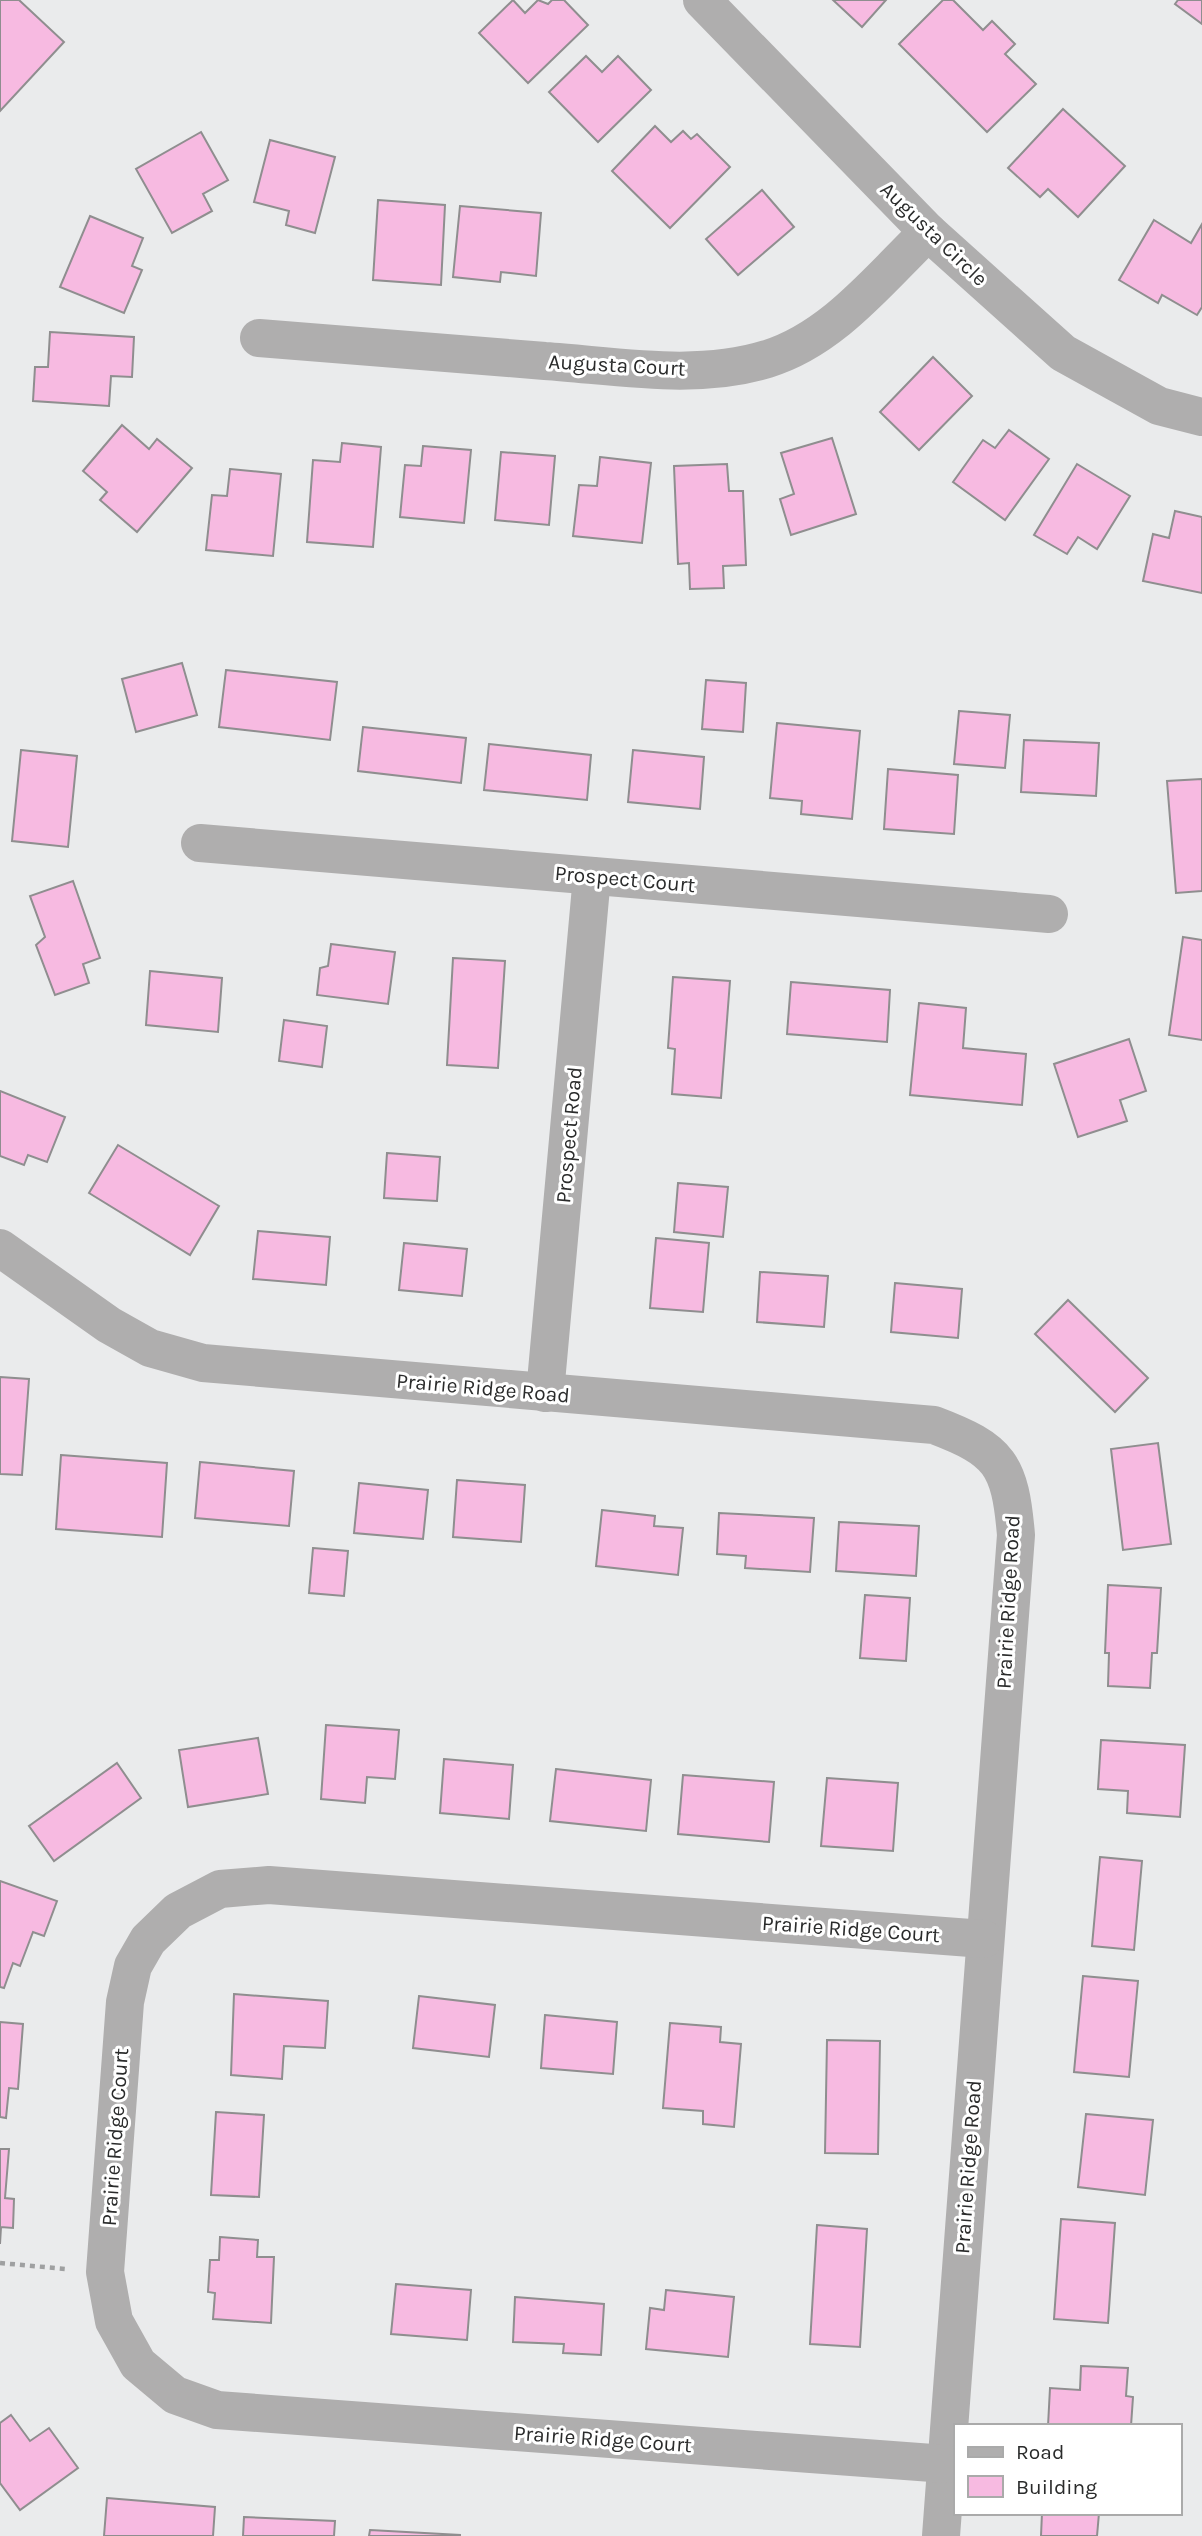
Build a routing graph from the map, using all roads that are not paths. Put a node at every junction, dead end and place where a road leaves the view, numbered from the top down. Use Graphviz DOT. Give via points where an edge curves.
graph roads {
  1 [pos="702,0"];
  2 [pos="928,232"];
  3 [pos="259,338"];
  4 [pos="1202,417"];
  5 [pos="200,843"];
  6 [pos="592,876"];
  7 [pos="1049,914"];
  8 [pos="0,1248"];
  9 [pos="545,1393"];
  10 [pos="985,1939"];
  11 [pos="946,2464"];
  12 [pos="941,2536"];
  1 -- 2 [label="street, Augusta Circle"];
  2 -- 3 [label="street, Augusta Court" via="814,337 768,359 715,369 642,368"];
  2 -- 4 [label="street, Augusta Circle" via="1063,354 1159,406"];
  5 -- 6 [label="street, Prospect Court"];
  6 -- 7 [label="street, Prospect Court"];
  6 -- 9 [label="street, Prospect Road"];
  8 -- 9 [label="street, Prairie Ridge Road" via="109,1325 150,1348 203,1363"];
  9 -- 10 [label="street, Prairie Ridge Road" via="934,1424 975,1440 1000,1464 1013,1497 1016,1535"];
  10 -- 11 [label="street, Prairie Ridge Road"];
  10 -- 11 [label="street, Prairie Ridge Court" via="269,1885 220,1889 177,1911 148,1940 133,1966 125,2002 105,2272 114,2321 138,2364 175,2395 217,2410"];
  11 -- 12 [label="street, Prairie Ridge Road"];
}
